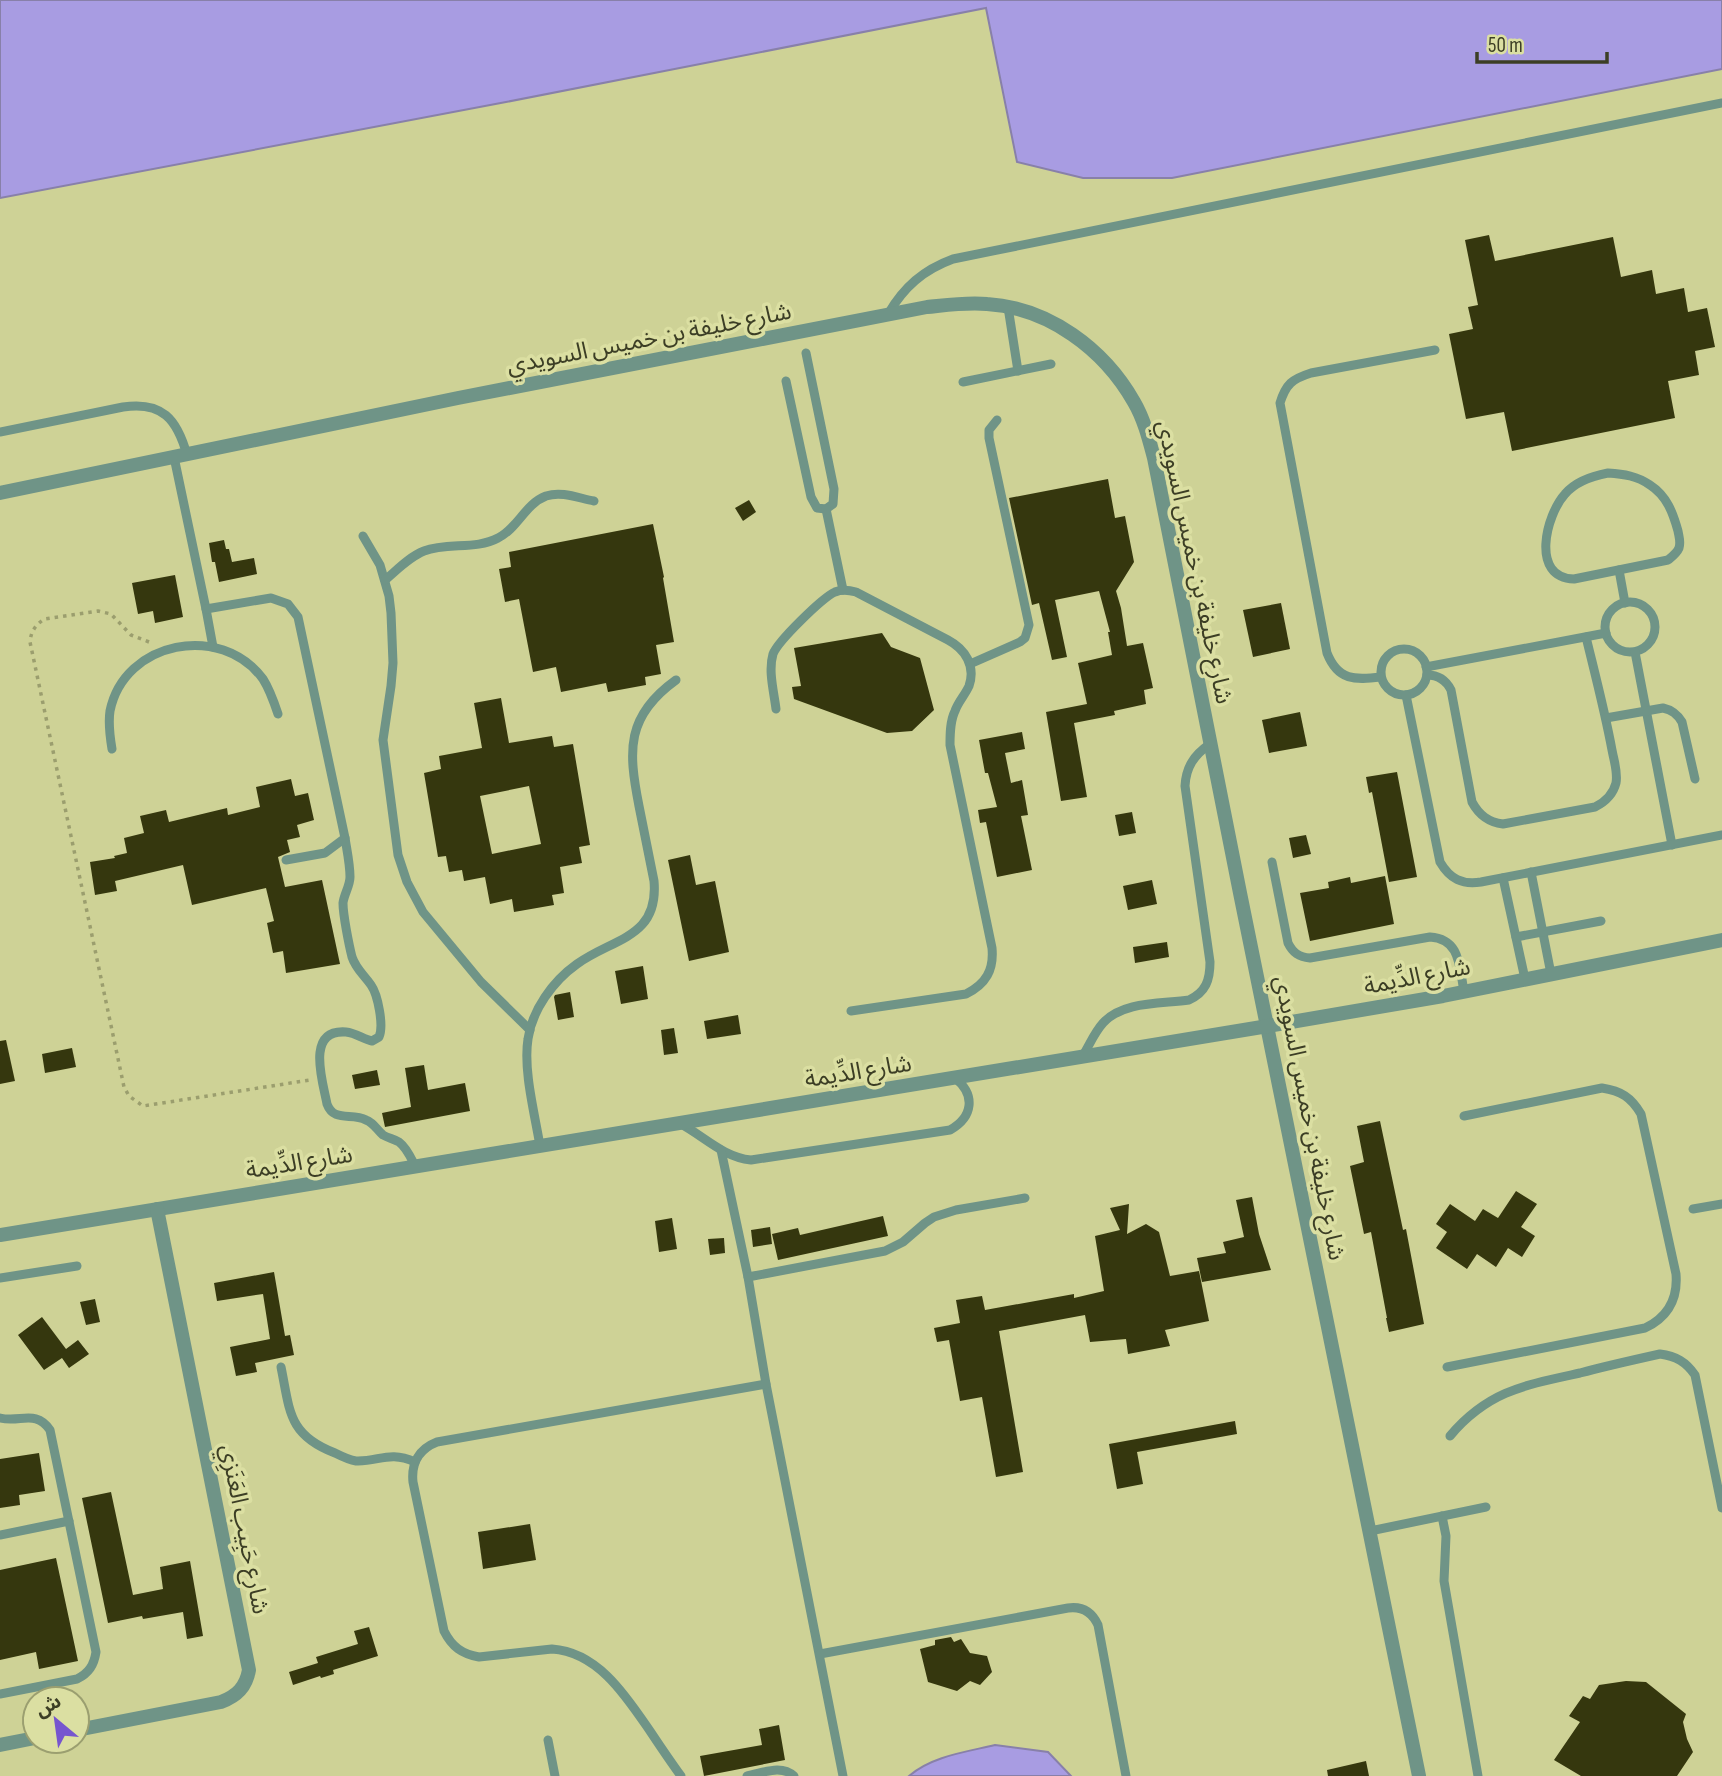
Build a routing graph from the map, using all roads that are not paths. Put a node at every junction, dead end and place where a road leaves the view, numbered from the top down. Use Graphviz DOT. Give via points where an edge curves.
graph roads {
  1 [pos="1722,103"];
  2 [pos="1008,307"];
  3 [pos="888,314"];
  4 [pos="1435,350"];
  5 [pos="806,353"];
  6 [pos="1051,364"];
  7 [pos="1018,371"];
  8 [pos="786,381"];
  9 [pos="962,382"];
  10 [pos="997,420"];
  11 [pos="0,432"];
  12 [pos="180,456"];
  13 [pos="0,493"];
  14 [pos="594,501"];
  15 [pos="826,509"];
  16 [pos="363,536"];
  17 [pos="1619,570"];
  18 [pos="385,580"];
  19 [pos="843,590"];
  20 [pos="1625,603"];
  21 [pos="206,609"];
  22 [pos="1606,633"];
  23 [pos="1586,637"];
  24 [pos="213,647"];
  25 [pos="1635,652"];
  26 [pos="970,664"];
  27 [pos="1426,671"];
  28 [pos="1381,677"];
  29 [pos="676,680"];
  30 [pos="1406,695"];
  31 [pos="776,709"];
  32 [pos="1645,710"];
  33 [pos="278,714"];
  34 [pos="1606,718"];
  35 [pos="1209,744"];
  36 [pos="112,749"];
  37 [pos="1695,779"];
  38 [pos="1722,835"];
  39 [pos="345,838"];
  40 [pos="1672,845"];
  41 [pos="286,860"];
  42 [pos="1272,862"];
  43 [pos="1531,872"];
  44 [pos="1503,878"];
  45 [pos="1601,921"];
  46 [pos="1542,932"];
  47 [pos="1516,937"];
  48 [pos="1722,940"];
  49 [pos="1551,974"];
  50 [pos="1525,979"];
  51 [pos="1464,991"];
  52 [pos="851,1011"];
  53 [pos="1268,1026"];
  54 [pos="530,1030"];
  55 [pos="1082,1057"];
  56 [pos="955,1078"];
  57 [pos="1464,1116"];
  58 [pos="680,1123"];
  59 [pos="540,1146"];
  60 [pos="721,1150"];
  61 [pos="415,1166"];
  62 [pos="1025,1198"];
  63 [pos="1722,1204"];
  64 [pos="157,1209"];
  65 [pos="1693,1209"];
  66 [pos="0,1235"];
  67 [pos="77,1266"];
  68 [pos="748,1277"];
  69 [pos="0,1278"];
  70 [pos="281,1367"];
  71 [pos="1447,1367"];
  72 [pos="766,1384"];
  73 [pos="0,1418"];
  74 [pos="1450,1436"];
  75 [pos="415,1462"];
  76 [pos="1486,1507"];
  77 [pos="1722,1508"];
  78 [pos="1442,1516"];
  79 [pos="69,1521"];
  80 [pos="1370,1531"];
  81 [pos="0,1535"];
  82 [pos="820,1654"];
  83 [pos="0,1694"];
  84 [pos="91,1727"];
  85 [pos="548,1740"];
  86 [pos="21,1741"];
  87 [pos="0,1745"];
  88 [pos="555,1776"];
  89 [pos="681,1776"];
  90 [pos="747,1776"];
  91 [pos="794,1776"];
  92 [pos="843,1776"];
  93 [pos="1126,1776"];
  94 [pos="1419,1776"];
  95 [pos="1478,1776"];
  1 -- 3 [label="lane" via="953,259 915,280"];
  2 -- 3 [label="street, شارع خليفة بن خميس السويدي" via="960,304"];
  2 -- 7 [label="lane"];
  2 -- 35 [label="street, شارع خليفة بن خميس السويدي" via="1027,311 1080,339 1102,358 1136,404 1154,458"];
  3 -- 12 [label="street, شارع خليفة بن خميس السويدي"];
  4 -- 28 [label="lane" via="1298,377 1285,387 1280,403 1327,653 1337,671 1351,678"];
  5 -- 15 [label="lane" via="834,489 833,504"];
  6 -- 7 [label="lane"];
  7 -- 9 [label="lane"];
  8 -- 15 [label="lane" via="811,497 817,508"];
  10 -- 26 [label="lane" via="989,438 1029,625 1020,642"];
  11 -- 12 [label="lane" via="136,405 171,420 179,430"];
  12 -- 13 [label="street, شارع خليفة بن خميس السويدي"];
  12 -- 21 [label="lane"];
  14 -- 18 [label="lane" via="567,494 545,497 497,539 423,551"];
  15 -- 19 [label="lane"];
  16 -- 18 [label="lane"];
  17 -- 17 [label="lane" via="1668,559 1675,555 1680,541 1673,511 1653,486 1639,478 1608,473 1566,492 1550,520 1545,550 1553,570 1568,579"];
  17 -- 20 [label="lane"];
  18 -- 54 [label="lane" via="393,663 383,740 398,855 423,912 481,982"];
  19 -- 26 [label="lane" via="856,592 957,645"];
  19 -- 31 [label="lane" via="826,598 775,649 771,665"];
  20 -- 22 [label="lane" via="1612,611"];
  20 -- 25 [label="lane" via="1642,606 1654,618 1650,643"];
  21 -- 24 [label="lane"];
  21 -- 39 [label="lane" via="271,598 295,612"];
  22 -- 23 [label="lane"];
  22 -- 25 [label="lane" via="1617,648"];
  23 -- 27 [label="lane"];
  23 -- 34 [label="lane"];
  24 -- 33 [label="lane" via="248,664 262,678"];
  24 -- 36 [label="lane" via="169,648 137,665 115,695 110,713"];
  25 -- 32 [label="lane"];
  26 -- 52 [label="lane" via="969,686 954,712 950,745 992,948 990,971 985,981 966,994"];
  27 -- 28 [label="lane" via="1419,654 1399,649 1382,662"];
  27 -- 30 [label="lane" via="1420,688"];
  27 -- 34 [label="lane" via="1451,690 1472,802 1481,815 1495,823 1585,810 1604,802 1617,775"];
  28 -- 30 [label="lane" via="1388,688"];
  29 -- 54 [label="lane" via="646,708 632,746 654,881 652,910 635,933 577,964 544,999"];
  30 -- 44 [label="lane" via="1440,862 1461,882"];
  32 -- 34 [label="lane"];
  32 -- 37 [label="lane" via="1662,708 1678,715"];
  32 -- 40 [label="lane"];
  35 -- 53 [label="street, شارع خليفة بن خميس السويدي"];
  35 -- 55 [label="lane" via="1189,766 1185,786 1209,978 1196,997 1119,1012 1102,1024"];
  38 -- 40 [label="lane"];
  39 -- 41 [label="lane" via="325,853"];
  39 -- 61 [label="lane" via="350,875 344,909 351,950 375,993 382,1031 372,1041 343,1032 326,1038 319,1055 327,1104 341,1117 368,1120 403,1146"];
  40 -- 43 [label="lane"];
  42 -- 51 [label="lane" via="1294,953 1310,958 1437,937 1457,955"];
  43 -- 44 [label="lane"];
  43 -- 46 [label="lane"];
  44 -- 47 [label="lane"];
  45 -- 46 [label="lane"];
  46 -- 47 [label="lane"];
  46 -- 49 [label="lane"];
  47 -- 50 [label="lane"];
  48 -- 49 [label="street, شارع الدِّيمة"];
  49 -- 50 [label="street, شارع الدِّيمة"];
  50 -- 51 [label="street, شارع الدِّيمة"];
  51 -- 53 [label="street, شارع الدِّيمة"];
  53 -- 55 [label="street, شارع الدِّيمة"];
  53 -- 80 [label="street, شارع خليفة بن خميس السويدي"];
  54 -- 59 [label="lane" via="526,1060"];
  55 -- 56 [label="street, شارع الدِّيمة"];
  56 -- 58 [label="street, شارع الدِّيمة"];
  56 -- 60 [label="lane" via="970,1101 965,1118 950,1129 763,1159 739,1158"];
  57 -- 71 [label="lane" via="1602,1088 1625,1095 1641,1114 1677,1285 1671,1307 1645,1328"];
  58 -- 59 [label="street, شارع الدِّيمة"];
  58 -- 60 [label="lane"];
  59 -- 61 [label="street, شارع الدِّيمة"];
  60 -- 68 [label="lane"];
  61 -- 64 [label="street, شارع الدِّيمة"];
  62 -- 68 [label="lane" via="934,1217 885,1251"];
  63 -- 65 [label="lane"];
  64 -- 66 [label="street, شارع الدِّيمة"];
  64 -- 84 [label="street, شارع حَبِيب العَنَزِي" via="249,1670 244,1686 228,1700"];
  67 -- 69 [label="lane"];
  68 -- 72 [label="lane"];
  70 -- 75 [label="lane" via="292,1418 303,1436 355,1461 396,1456"];
  72 -- 75 [label="lane" via="437,1442 424,1449"];
  72 -- 82 [label="lane"];
  73 -- 79 [label="lane" via="33,1418 46,1424"];
  74 -- 77 [label="lane" via="1476,1409 1514,1389 1649,1356 1671,1355 1695,1375"];
  75 -- 89 [label="lane" via="413,1482 449,1642 479,1657 552,1649 582,1656 622,1691"];
  76 -- 78 [label="lane"];
  78 -- 80 [label="lane"];
  78 -- 95 [label="lane" via="1444,1581"];
  79 -- 81 [label="lane"];
  79 -- 83 [label="lane" via="95,1661 78,1679"];
  80 -- 94 [label="street, شارع خليفة بن خميس السويدي"];
  82 -- 92 [label="lane"];
  82 -- 93 [label="lane" via="1080,1608 1098,1625"];
  85 -- 88 [label="lane"];
  86 -- 87 [label="street"];
  90 -- 91 [label="lane" via="776,1769"];
}
